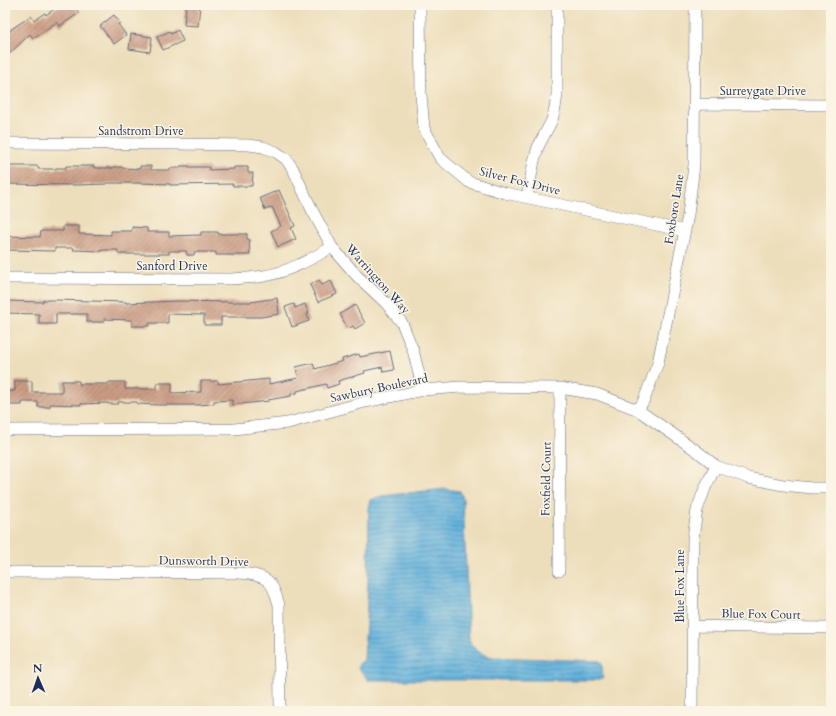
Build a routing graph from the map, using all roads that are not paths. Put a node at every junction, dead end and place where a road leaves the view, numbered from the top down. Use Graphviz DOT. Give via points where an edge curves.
graph roads {
  1 [pos="420,5"];
  2 [pos="557,5"];
  3 [pos="695,5"];
  4 [pos="695,104"];
  5 [pos="831,105"];
  6 [pos="5,143"];
  7 [pos="276,152"];
  8 [pos="527,198"];
  9 [pos="685,231"];
  10 [pos="332,247"];
  11 [pos="5,278"];
  12 [pos="560,388"];
  13 [pos="423,390"];
  14 [pos="638,410"];
  15 [pos="5,430"];
  16 [pos="716,466"];
  17 [pos="831,488"];
  18 [pos="558,571"];
  19 [pos="5,572"];
  20 [pos="693,626"];
  21 [pos="828,628"];
  22 [pos="280,711"];
  23 [pos="692,711"];
  1 -- 8 [label="street, Silver Fox Drive" via="424,128 440,158 469,182"];
  2 -- 8 [label="street" via="555,108 552,120 538,147"];
  3 -- 4 [label="street, Foxboro Lane"];
  4 -- 5 [label="street, Surreygate Drive"];
  4 -- 9 [label="street, Foxboro Lane" via="694,166"];
  6 -- 7 [label="street, Sandstrom Drive" via="249,145"];
  7 -- 10 [label="street, Warrington Way" via="293,168"];
  8 -- 9 [label="street, Silver Fox Drive"];
  9 -- 14 [label="street, Foxboro Lane" via="658,363"];
  10 -- 11 [label="street, Sanford Drive" via="286,271 265,276 230,279"];
  10 -- 13 [label="street, Warrington Way" via="402,323 413,350"];
  12 -- 13 [label="street, Sawbury Boulevard" via="461,387"];
  12 -- 14 [label="street, Sawbury Boulevard" via="597,394"];
  12 -- 18 [label="street, Foxfield Court"];
  13 -- 15 [label="street, Sawbury Boulevard" via="365,402 288,423 234,429"];
  14 -- 16 [label="street, Sawbury Boulevard"];
  16 -- 17 [label="street, Sawbury Boulevard" via="748,478 783,485"];
  16 -- 20 [label="street, Blue Fox Lane" via="697,510 693,538"];
  19 -- 22 [label="street, Dunsworth Drive" via="240,573 268,581 279,605"];
  20 -- 21 [label="street, Blue Fox Court"];
  20 -- 23 [label="street, Blue Fox Lane"];
}
